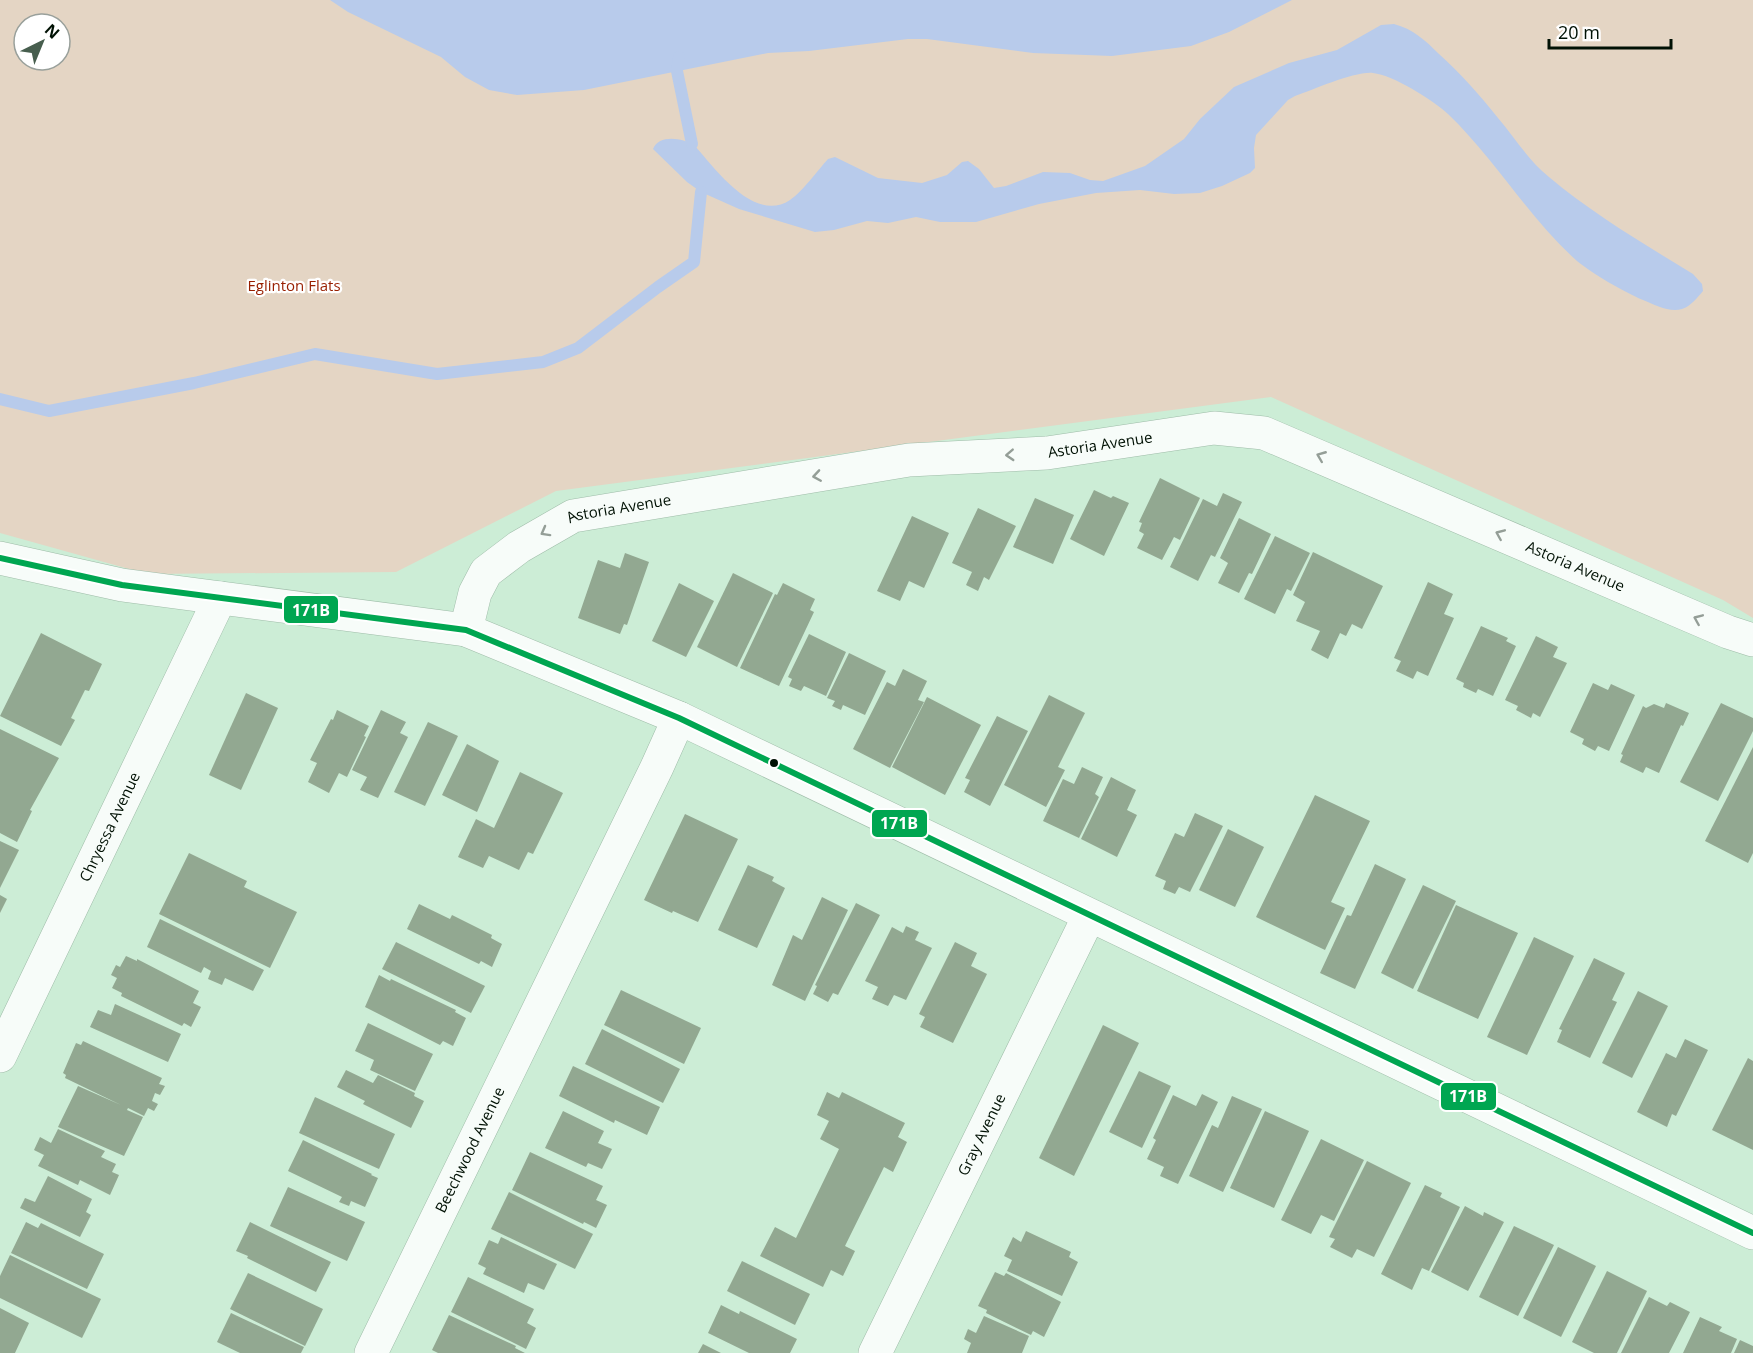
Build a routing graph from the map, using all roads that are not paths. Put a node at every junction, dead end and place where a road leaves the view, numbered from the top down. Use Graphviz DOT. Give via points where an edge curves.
graph roads {
  1 [pos="0,558"];
  2 [pos="220,598"];
  3 [pos="466,630"];
  4 [pos="1753,640"];
  5 [pos="679,718"];
  6 [pos="1089,916"];
  7 [pos="0,1056"];
  8 [pos="1753,1233"];
  9 [pos="371,1353"];
  10 [pos="875,1353"];
  1 -- 2 [label="street" via="122,585"];
  2 -- 3 [label="street"];
  2 -- 7 [label="street, Chryessa Avenue"];
  4 -- 3 [label="street, Astoria Avenue, one-way" via="1264,433 1214,428 1047,453 909,460 573,516 519,547 486,572 475,593"];
  3 -- 5 [label="street"];
  5 -- 6 [label="street"];
  5 -- 9 [label="street, Beechwood Avenue"];
  6 -- 8 [label="street"];
  6 -- 10 [label="street, Gray Avenue"];
}
